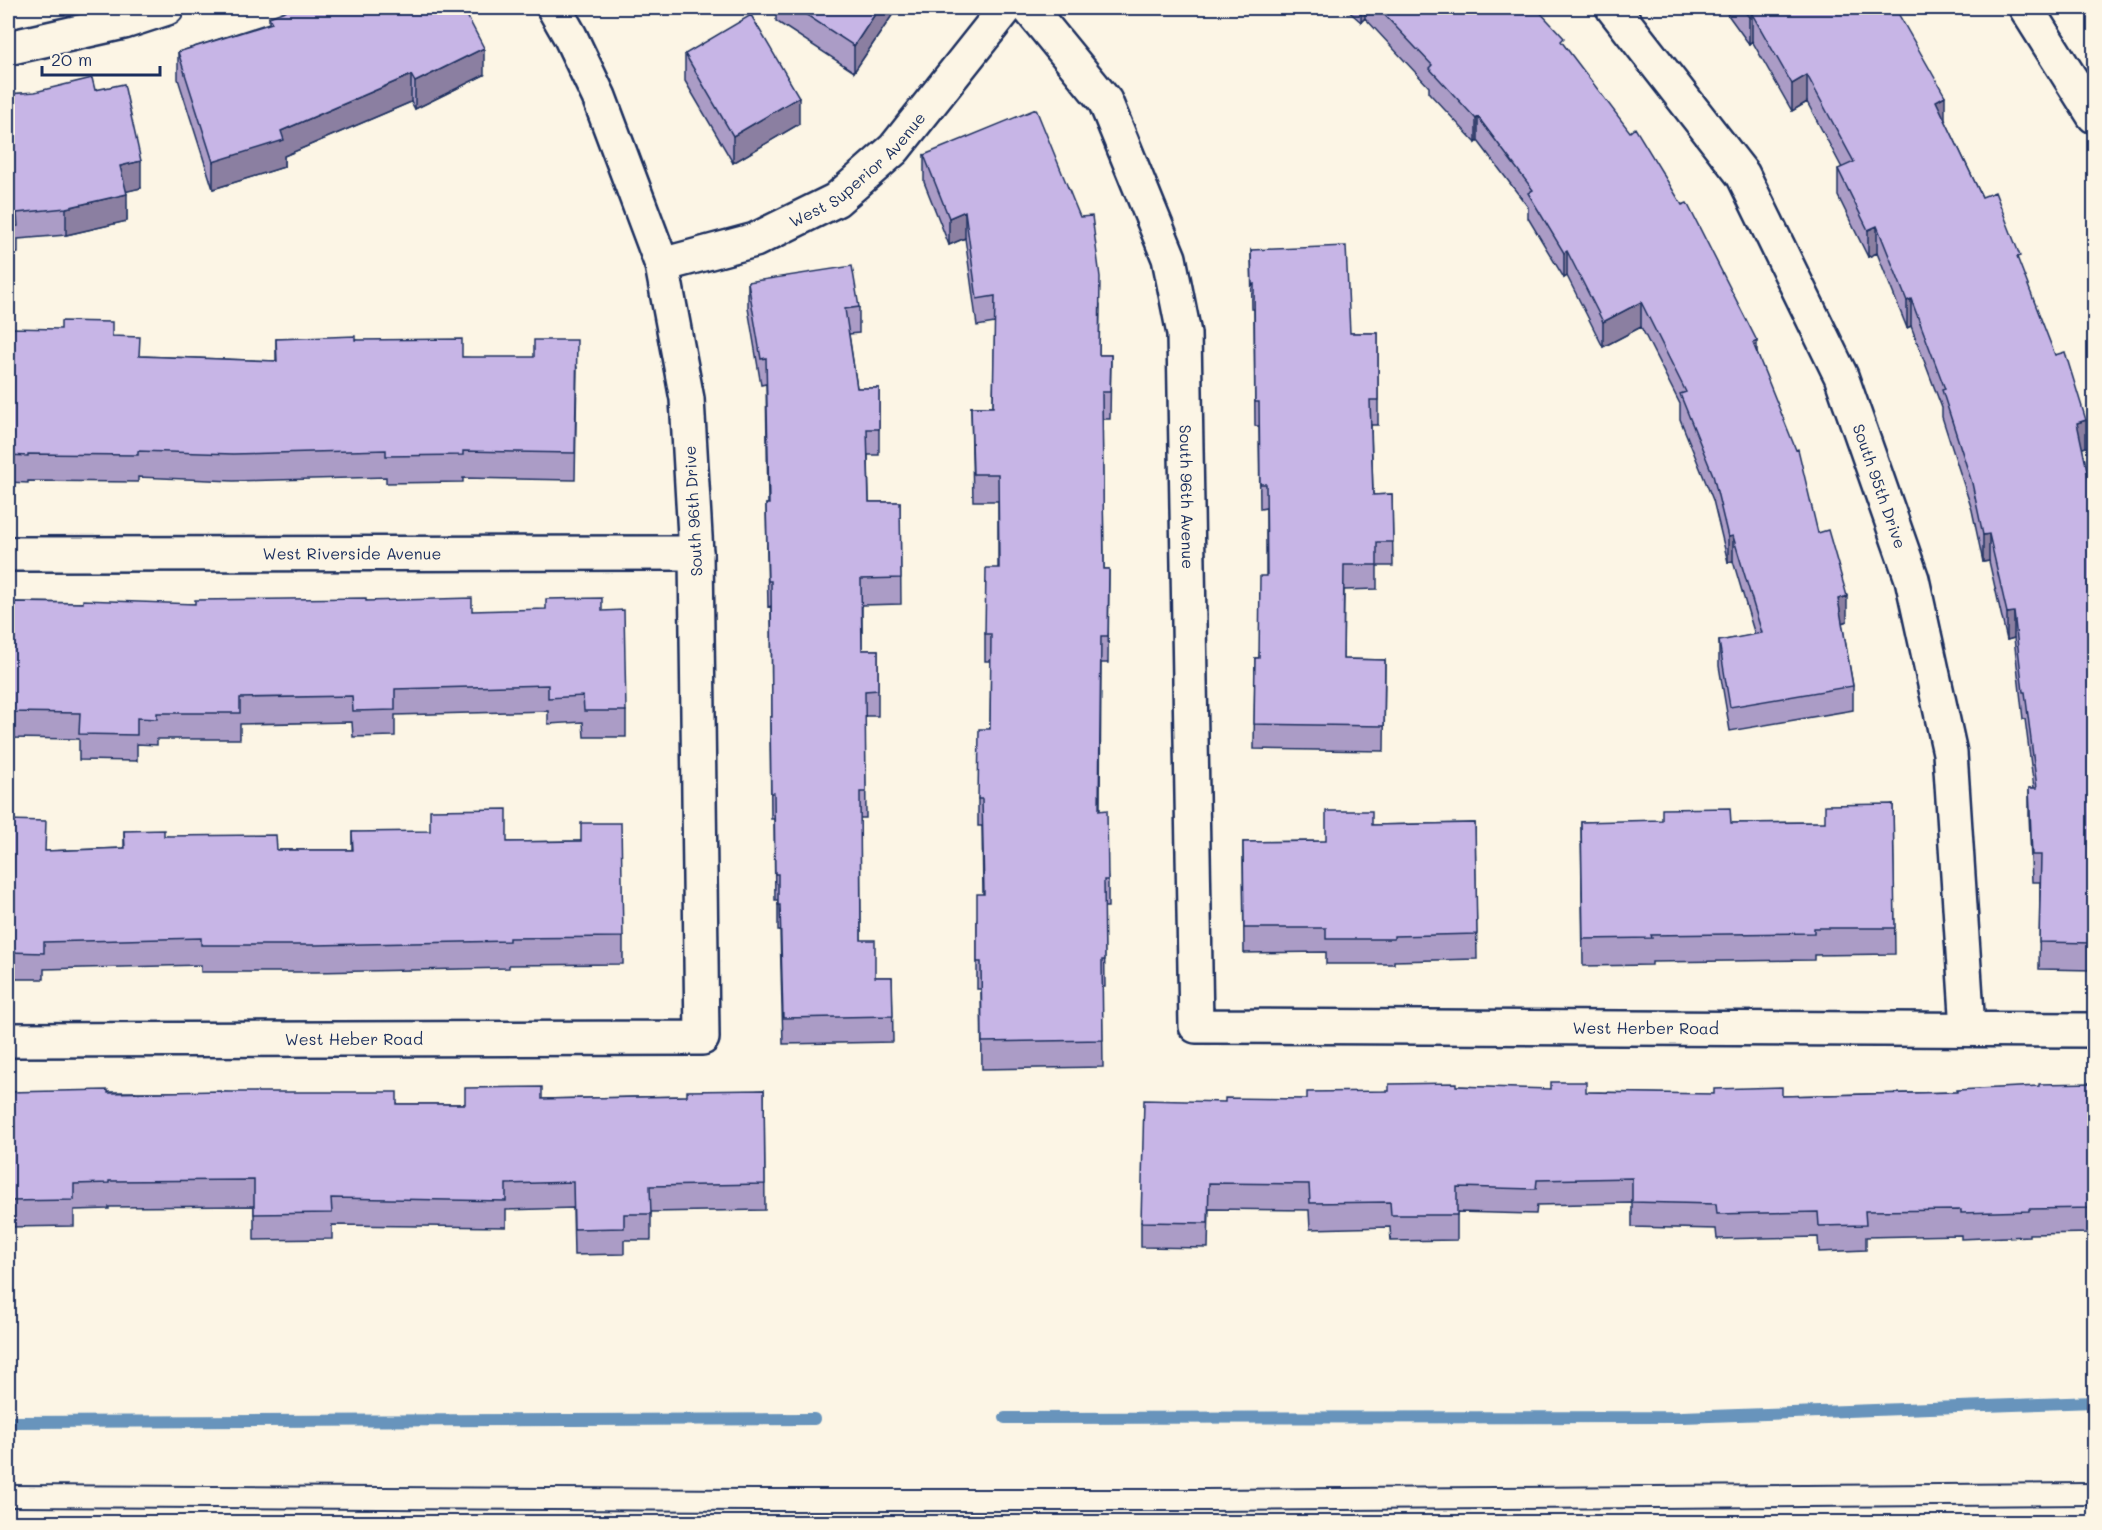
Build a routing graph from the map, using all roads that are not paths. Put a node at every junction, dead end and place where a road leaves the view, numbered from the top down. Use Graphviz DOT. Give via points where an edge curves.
graph roads {
  1 [pos="167,8"];
  2 [pos="554,8"];
  3 [pos="1006,8"];
  4 [pos="1029,8"];
  5 [pos="1613,8"];
  6 [pos="2026,8"];
  7 [pos="8,48"];
  8 [pos="2094,116"];
  9 [pos="662,264"];
  10 [pos="696,553"];
  11 [pos="8,554"];
  12 [pos="1196,1026"];
  13 [pos="1968,1029"];
  14 [pos="2094,1030"];
  15 [pos="702,1038"];
  16 [pos="8,1040"];
  17 [pos="2094,1494"];
  18 [pos="8,1496"];
  1 -- 7 [label="street" via="124,22"];
  2 -- 9 [label="street, South 96th Drive" via="599,98"];
  3 -- 9 [label="street, West Superior Avenue" via="894,149 836,200 755,240"];
  4 -- 12 [label="street, South 96th Avenue" via="1106,101 1169,258 1184,334"];
  5 -- 13 [label="street, South 95th Drive" via="1743,175 1841,376 1912,579 1950,753"];
  6 -- 8 [label="street"];
  9 -- 10 [label="street, South 96th Drive" via="687,399"];
  10 -- 11 [label="street, West Riverside Avenue"];
  10 -- 15 [label="street, South 96th Drive"];
  12 -- 13 [label="street, West Herber Road"];
  13 -- 14 [label="street, West Herber Road"];
  15 -- 16 [label="street, West Heber Road"];
  17 -- 18 [label="lane" via="1217,1500"];
}
